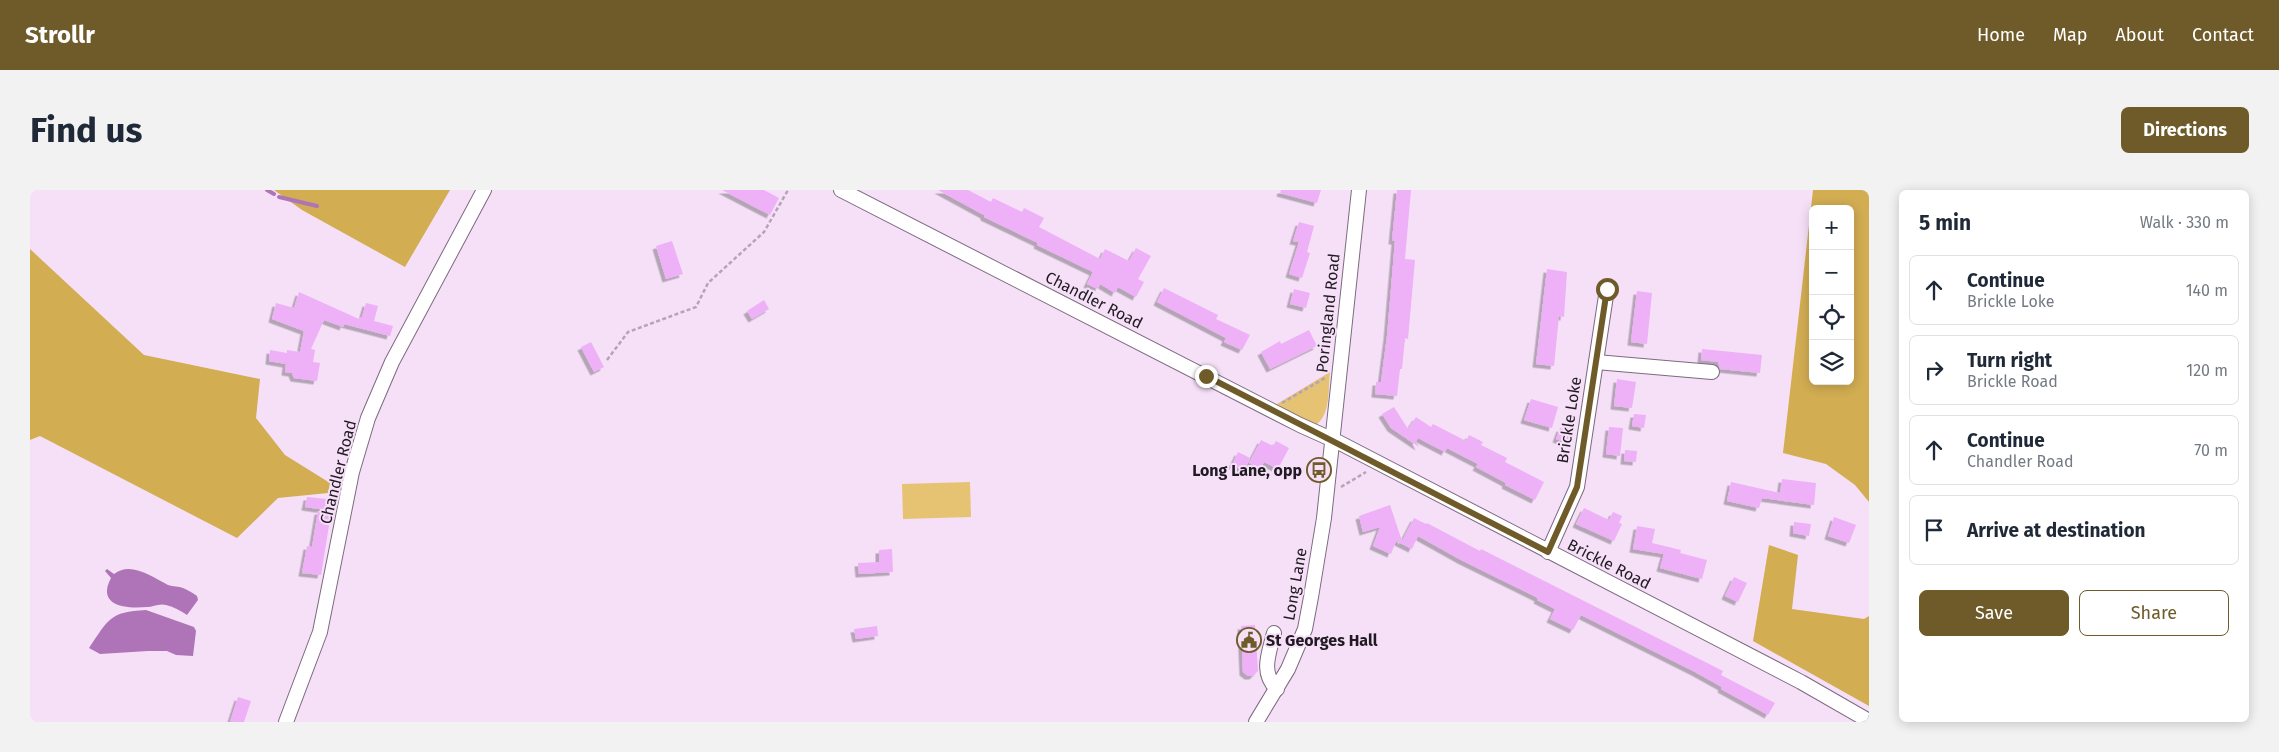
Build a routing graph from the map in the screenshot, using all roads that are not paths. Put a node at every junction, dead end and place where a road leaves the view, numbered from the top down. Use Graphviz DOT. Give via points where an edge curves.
graph roads {
  1 [pos="484,190"];
  2 [pos="840,190"];
  3 [pos="1359,190"];
  4 [pos="1607,289"];
  5 [pos="1596,362"];
  6 [pos="1712,372"];
  7 [pos="1332,440"];
  8 [pos="1548,552"];
  9 [pos="1274,633"];
  10 [pos="1277,689"];
  11 [pos="1869,721"];
  12 [pos="286,722"];
  13 [pos="1256,722"];
  1 -- 12 [label="street, Chandler Road" via="392,362 368,418 352,472 320,632"];
  2 -- 7 [label="street, Chandler Road"];
  3 -- 7 [label="street, Poringland Road"];
  4 -- 5 [label="street, Brickle Loke"];
  5 -- 6 [label="street"];
  5 -- 8 [label="street, Brickle Loke" via="1577,487"];
  7 -- 8 [label="street, Brickle Road"];
  7 -- 10 [label="street, Long Lane" via="1305,629"];
  8 -- 11 [label="street, Brickle Road" via="1801,682"];
  9 -- 10 [label="street" via="1266,668"];
  10 -- 13 [label="street, Long Lane"];
}
